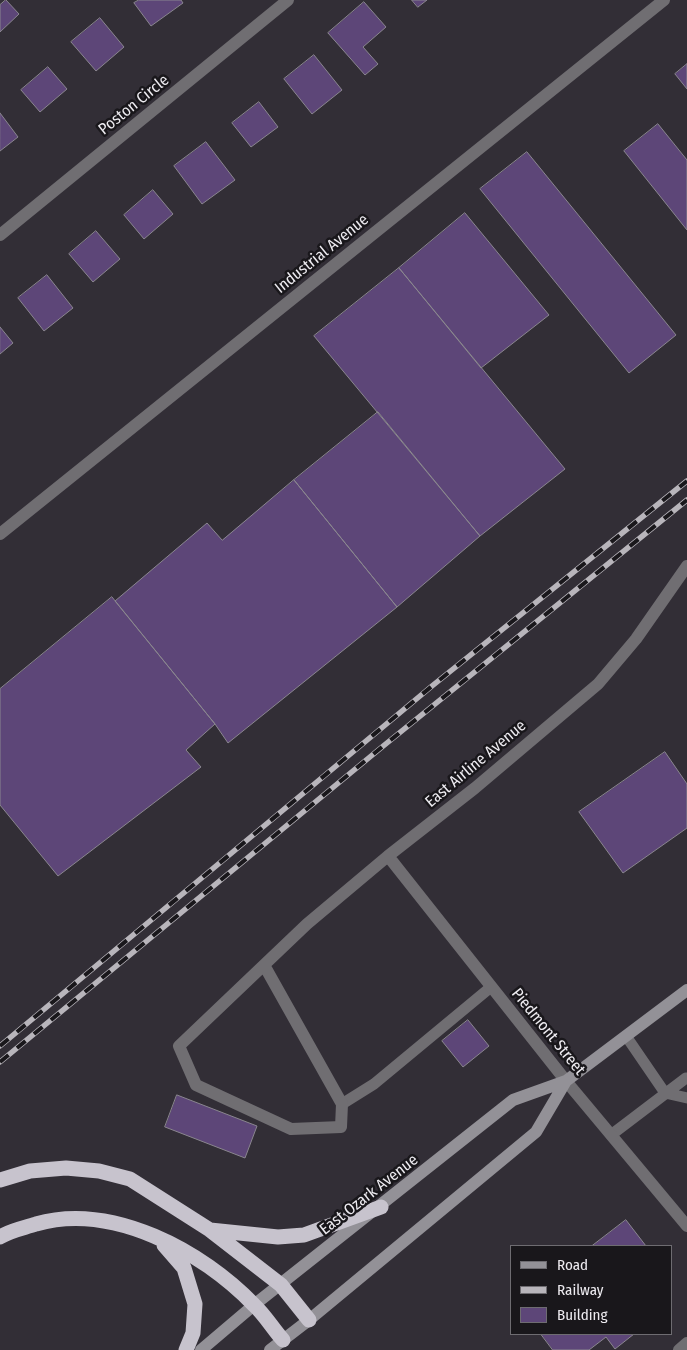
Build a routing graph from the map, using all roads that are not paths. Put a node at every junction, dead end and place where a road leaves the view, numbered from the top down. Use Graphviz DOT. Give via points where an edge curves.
graph roads {
  1 [pos="288,0"];
  2 [pos="664,0"];
  3 [pos="0,235"];
  4 [pos="0,534"];
  5 [pos="687,566"];
  6 [pos="388,856"];
  7 [pos="264,965"];
  8 [pos="491,987"];
  9 [pos="687,990"];
  10 [pos="626,1036"];
  11 [pos="686,1078"];
  12 [pos="566,1082"];
  13 [pos="665,1093"];
  14 [pos="687,1098"];
  15 [pos="342,1104"];
  16 [pos="611,1135"];
  17 [pos="0,1180"];
  18 [pos="381,1207"];
  19 [pos="687,1226"];
  20 [pos="210,1230"];
  21 [pos="0,1237"];
  22 [pos="156,1237"];
  23 [pos="281,1285"];
  24 [pos="254,1305"];
  25 [pos="309,1320"];
  26 [pos="283,1340"];
  27 [pos="687,1344"];
  28 [pos="186,1350"];
  29 [pos="201,1350"];
  30 [pos="270,1350"];
  31 [pos="679,1350"];
  1 -- 3 [label="street, Poston Circle"];
  2 -- 4 [label="street, Industrial Avenue"];
  5 -- 6 [label="street, East Airline Avenue" via="636,639 598,684 475,788"];
  6 -- 7 [label="street, East Airline Avenue"];
  6 -- 8 [label="street, Piedmont Street"];
  7 -- 15 [label="street"];
  7 -- 15 [label="street, East Airline Avenue" via="179,1046 196,1085 291,1129 341,1127"];
  8 -- 12 [label="street, Piedmont Street"];
  8 -- 15 [label="lane" via="374,1084"];
  9 -- 10 [label="main road, East Ozark Avenue"];
  10 -- 12 [label="main road, East Ozark Avenue"];
  10 -- 13 [label="lane"];
  11 -- 13 [label="lane"];
  12 -- 16 [label="street, Piedmont Street"];
  12 -- 18 [label="main road, East Ozark Avenue" via="513,1100"];
  12 -- 25 [label="main road, East Ozark Avenue" via="536,1132"];
  13 -- 14 [label="lane"];
  13 -- 16 [label="lane"];
  16 -- 19 [label="street, Piedmont Street"];
  17 -- 20 [label="highway" via="30,1171 56,1168 99,1171 130,1179"];
  18 -- 20 [label="highway" via="304,1235 278,1237"];
  18 -- 23 [label="main road, East Ozark Avenue"];
  20 -- 23 [label="highway"];
  21 -- 22 [label="highway" via="48,1221 80,1219 121,1224"];
  22 -- 24 [label="highway" via="205,1265"];
  22 -- 28 [label="highway" via="184,1268 195,1304 192,1333"];
  23 -- 24 [label="main road, East Ozark Avenue"];
  23 -- 25 [label="highway"];
  24 -- 26 [label="highway"];
  24 -- 29 [label="main road, East Ozark Avenue"];
  25 -- 26 [label="main road, East Ozark Avenue"];
  26 -- 30 [label="main road, East Ozark Avenue"];
  27 -- 31 [label="street"];
}
